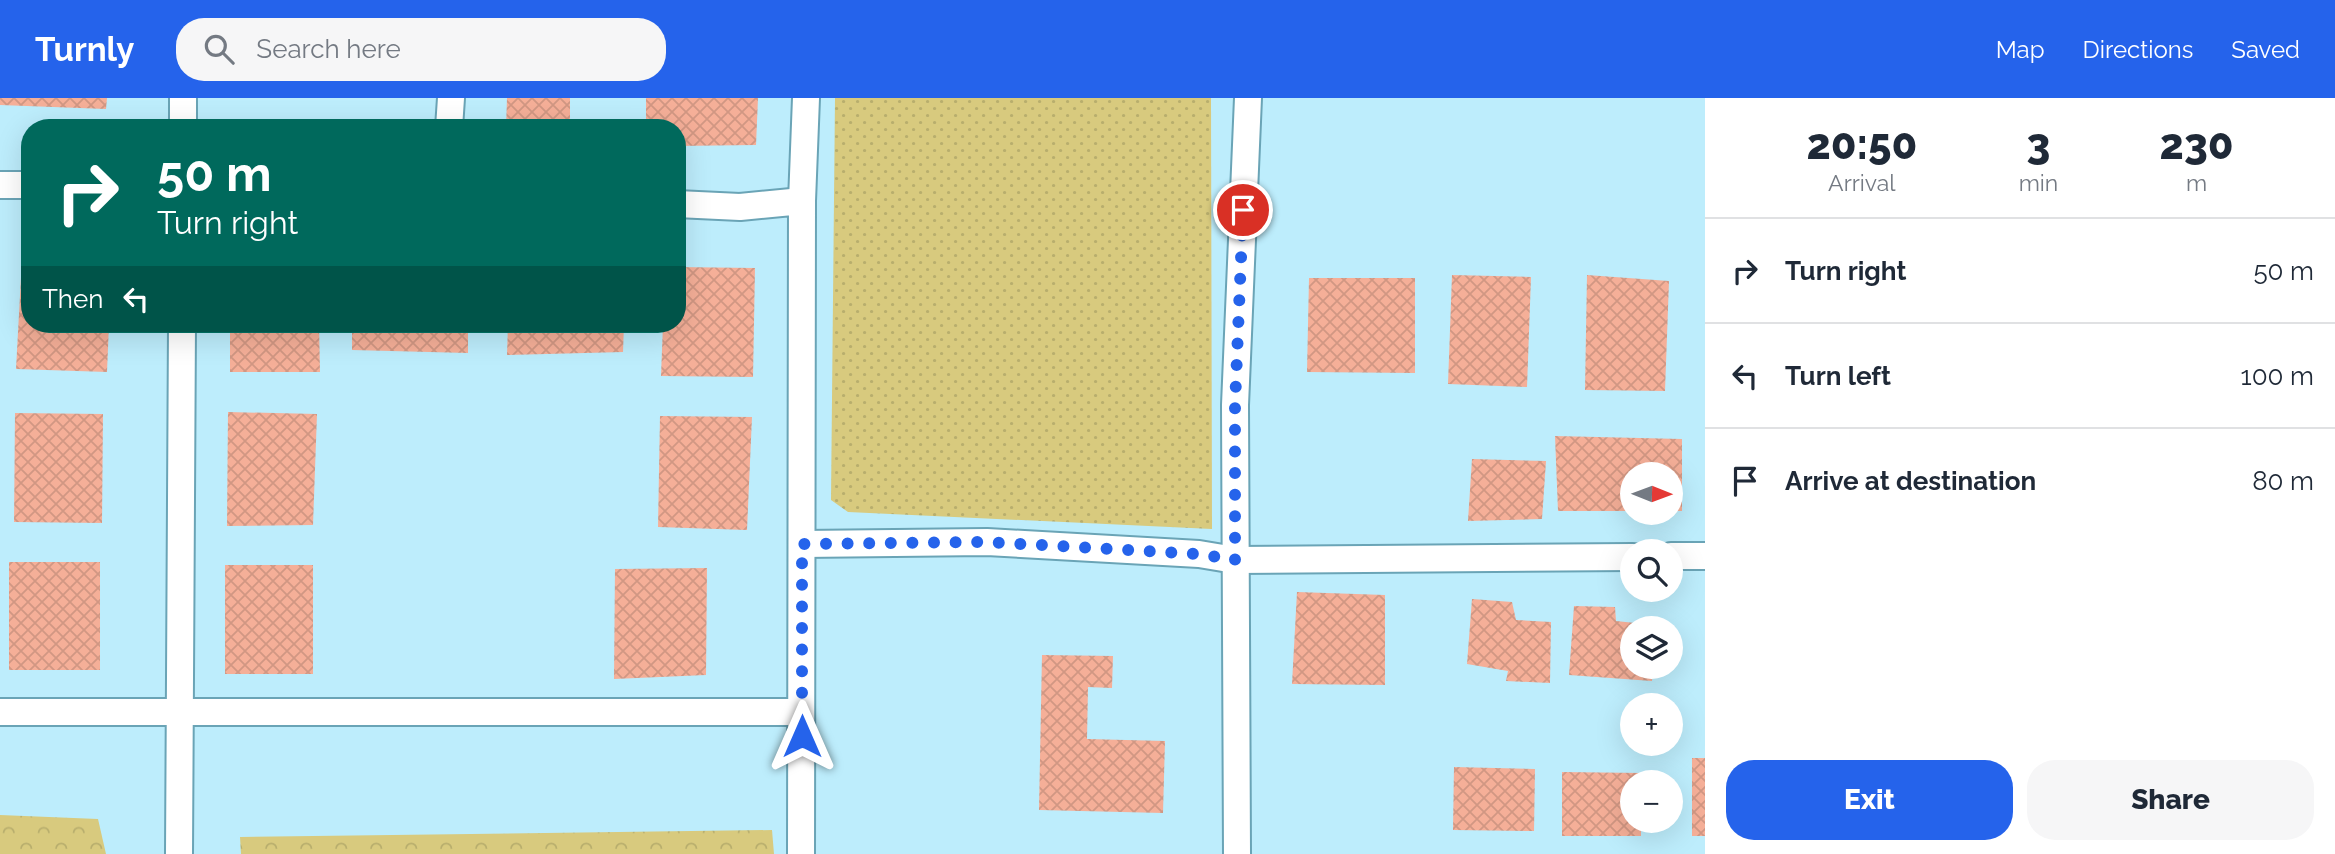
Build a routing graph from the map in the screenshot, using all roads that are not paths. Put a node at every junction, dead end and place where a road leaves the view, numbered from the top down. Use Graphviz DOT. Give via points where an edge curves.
graph roads {
  1 [pos="183,98"];
  2 [pos="451,98"];
  3 [pos="806,98"];
  4 [pos="1248,98"];
  5 [pos="183,119"];
  6 [pos="450,119"];
  7 [pos="0,185"];
  8 [pos="21,185"];
  9 [pos="802,201"];
  10 [pos="686,204"];
  11 [pos="182,333"];
  12 [pos="802,544"];
  13 [pos="1683,556"];
  14 [pos="1705,556"];
  15 [pos="1620,557"];
  16 [pos="1235,560"];
  17 [pos="0,712"];
  18 [pos="180,712"];
  19 [pos="802,712"];
  20 [pos="179,854"];
  21 [pos="801,854"];
  22 [pos="1237,854"];
  1 -- 5 [label="street"];
  2 -- 6 [label="street"];
  3 -- 9 [label="street"];
  4 -- 16 [label="street" via="1235,405"];
  7 -- 8 [label="street"];
  9 -- 10 [label="street" via="740,207"];
  9 -- 12 [label="street"];
  11 -- 18 [label="street"];
  12 -- 16 [label="street" via="987,542"];
  12 -- 19 [label="street"];
  13 -- 14 [label="street"];
  15 -- 16 [label="street"];
  16 -- 22 [label="street"];
  17 -- 18 [label="street"];
  18 -- 19 [label="street"];
  18 -- 20 [label="street"];
  19 -- 21 [label="street"];
}
